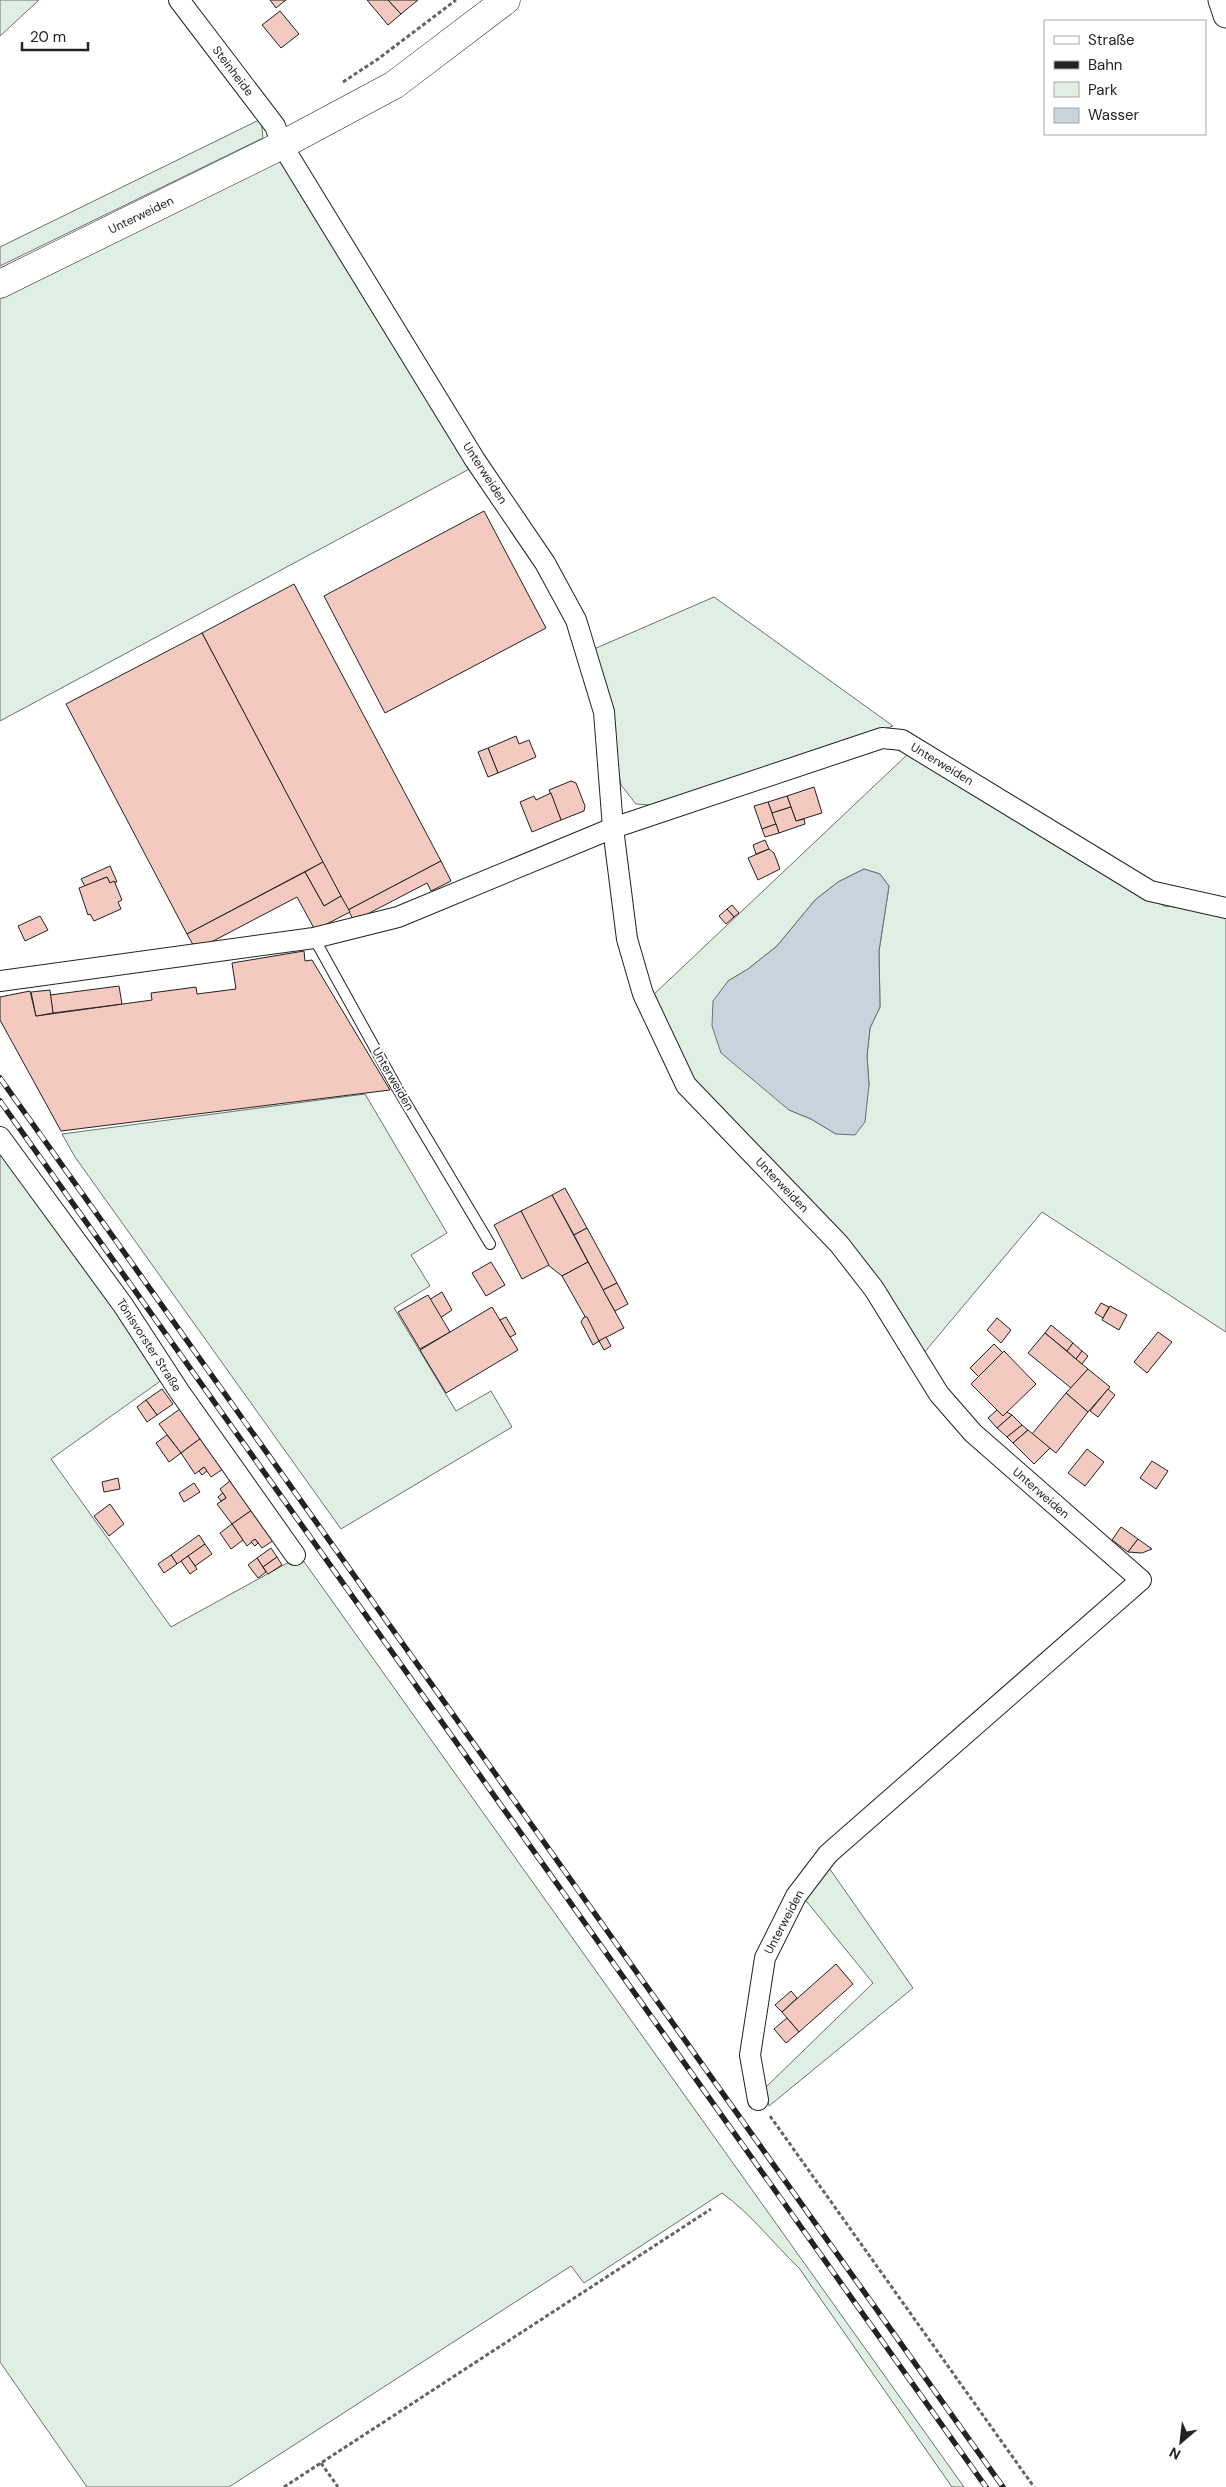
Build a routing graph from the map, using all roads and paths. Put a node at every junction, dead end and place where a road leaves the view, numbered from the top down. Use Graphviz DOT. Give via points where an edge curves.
graph roads {
  1 [pos="180,0"];
  2 [pos="506,0"];
  3 [pos="1220,0"];
  4 [pos="1226,15"];
  5 [pos="282,145"];
  6 [pos="0,284"];
  7 [pos="613,828"];
  8 [pos="1226,908"];
  9 [pos="314,938"];
  10 [pos="0,981"];
  11 [pos="0,1137"];
  12 [pos="490,1244"];
  13 [pos="295,1555"];
  14 [pos="758,2100"];
  15 [pos="711,2209"];
  16 [pos="321,2462"];
  17 [pos="284,2487"];
  18 [pos="338,2487"];
  19 [pos="1034,2487"];
  1 -- 5 [label="street, Steinheide" via="275,126"];
  2 -- 5 [label="main road, Unterweiden" via="394,86"];
  3 -- 4 [label="street"];
  5 -- 6 [label="main road, Unterweiden"];
  5 -- 7 [label="street, Unterweiden" via="475,460 545,563 576,620 604,712"];
  7 -- 8 [label="street, Unterweiden" via="882,738 902,740 1150,891"];
  7 -- 9 [label="street, Unterweiden" via="398,917"];
  7 -- 14 [label="street, Unterweiden" via="627,939 643,994 686,1086 838,1244 874,1289 939,1394 973,1433 1141,1580 828,1854 796,1896 765,1958 750,2056"];
  9 -- 10 [label="street, Unterweiden"];
  9 -- 12 [label="lane, Unterweiden" via="397,1088"];
  11 -- 13 [label="street, Tönisvorster Straße" via="123,1305 179,1391"];
  14 -- 19 [label="path"];
  15 -- 16 [label="path"];
  16 -- 17 [label="path"];
  16 -- 18 [label="path"];
}
